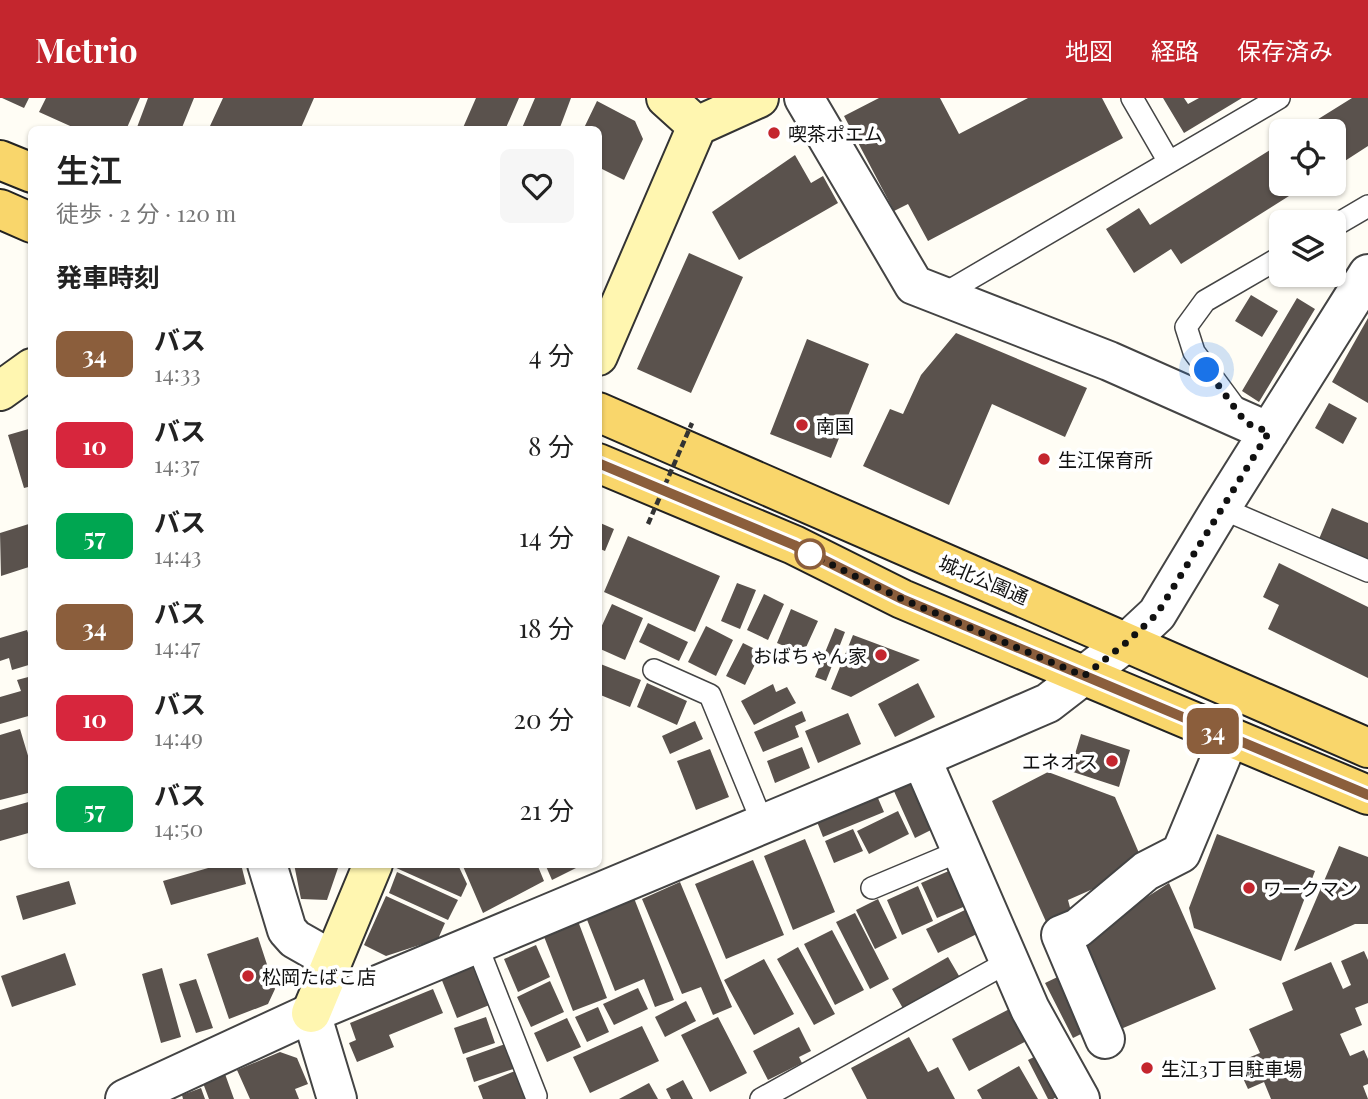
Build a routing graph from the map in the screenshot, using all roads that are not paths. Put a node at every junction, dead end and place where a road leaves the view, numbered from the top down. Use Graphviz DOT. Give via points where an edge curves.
graph roads {
  1 [pos="666,98"];
  2 [pos="759,98"];
  3 [pos="804,98"];
  4 [pos="1132,98"];
  5 [pos="1279,98"];
  6 [pos="697,126"];
  7 [pos="0,160"];
  8 [pos="1169,162"];
  9 [pos="28,171"];
  10 [pos="1368,206"];
  11 [pos="0,209"];
  12 [pos="1346,219"];
  13 [pos="28,221"];
  14 [pos="1269,264"];
  15 [pos="1366,282"];
  16 [pos="942,295"];
  17 [pos="602,347"];
  18 [pos="28,371"];
  19 [pos="0,391"];
  20 [pos="602,414"];
  21 [pos="1257,427"];
  22 [pos="602,465"];
  23 [pos="1221,508"];
  24 [pos="1368,571"];
  25 [pos="1127,642"];
  26 [pos="654,670"];
  27 [pos="1084,676"];
  28 [pos="1229,738"];
  29 [pos="1368,748"];
  30 [pos="920,758"];
  31 [pos="1368,795"];
  32 [pos="763,824"];
  33 [pos="960,850"];
  34 [pos="268,868"];
  35 [pos="371,868"];
  36 [pos="872,888"];
  37 [pos="476,943"];
  38 [pos="332,960"];
  39 [pos="1008,962"];
  40 [pos="311,1013"];
  41 [pos="1105,1039"];
  42 [pos="536,1096"];
  43 [pos="1078,1098"];
  44 [pos="125,1099"];
  45 [pos="337,1099"];
  46 [pos="761,1099"];
  1 -- 6 [label="street"];
  2 -- 6 [label="street"];
  3 -- 16 [label="street" via="914,285"];
  4 -- 8 [label="lane"];
  5 -- 8 [label="lane"];
  6 -- 17 [label="street"];
  7 -- 9 [label="main road"];
  8 -- 16 [label="lane"];
  10 -- 12 [label="lane"];
  11 -- 13 [label="main road"];
  14 -- 21 [label="lane" via="1205,301 1186,327 1194,352"];
  15 -- 21 [label="street"];
  16 -- 21 [label="street" via="1109,361"];
  18 -- 19 [label="street"];
  20 -- 25 [label="main road, 城北公園通"];
  21 -- 23 [label="street"];
  22 -- 27 [label="main road" via="794,545 902,599"];
  23 -- 24 [label="lane"];
  23 -- 25 [label="street" via="1157,614"];
  25 -- 27 [label="street"];
  25 -- 29 [label="main road, 城北公園通"];
  26 -- 32 [label="lane" via="710,695"];
  27 -- 28 [label="main road"];
  27 -- 30 [label="street" via="1048,703"];
  28 -- 31 [label="main road"];
  28 -- 41 [label="street" via="1181,853 1146,871 1078,928 1061,936"];
  30 -- 32 [label="street"];
  30 -- 33 [label="street"];
  32 -- 37 [label="street"];
  33 -- 36 [label="lane"];
  33 -- 39 [label="street"];
  34 -- 38 [label="street" via="287,930"];
  35 -- 38 [label="street"];
  37 -- 40 [label="street"];
  37 -- 42 [label="lane"];
  38 -- 40 [label="street"];
  39 -- 43 [label="street"];
  39 -- 46 [label="lane"];
  40 -- 44 [label="street"];
  40 -- 45 [label="street"];
}
